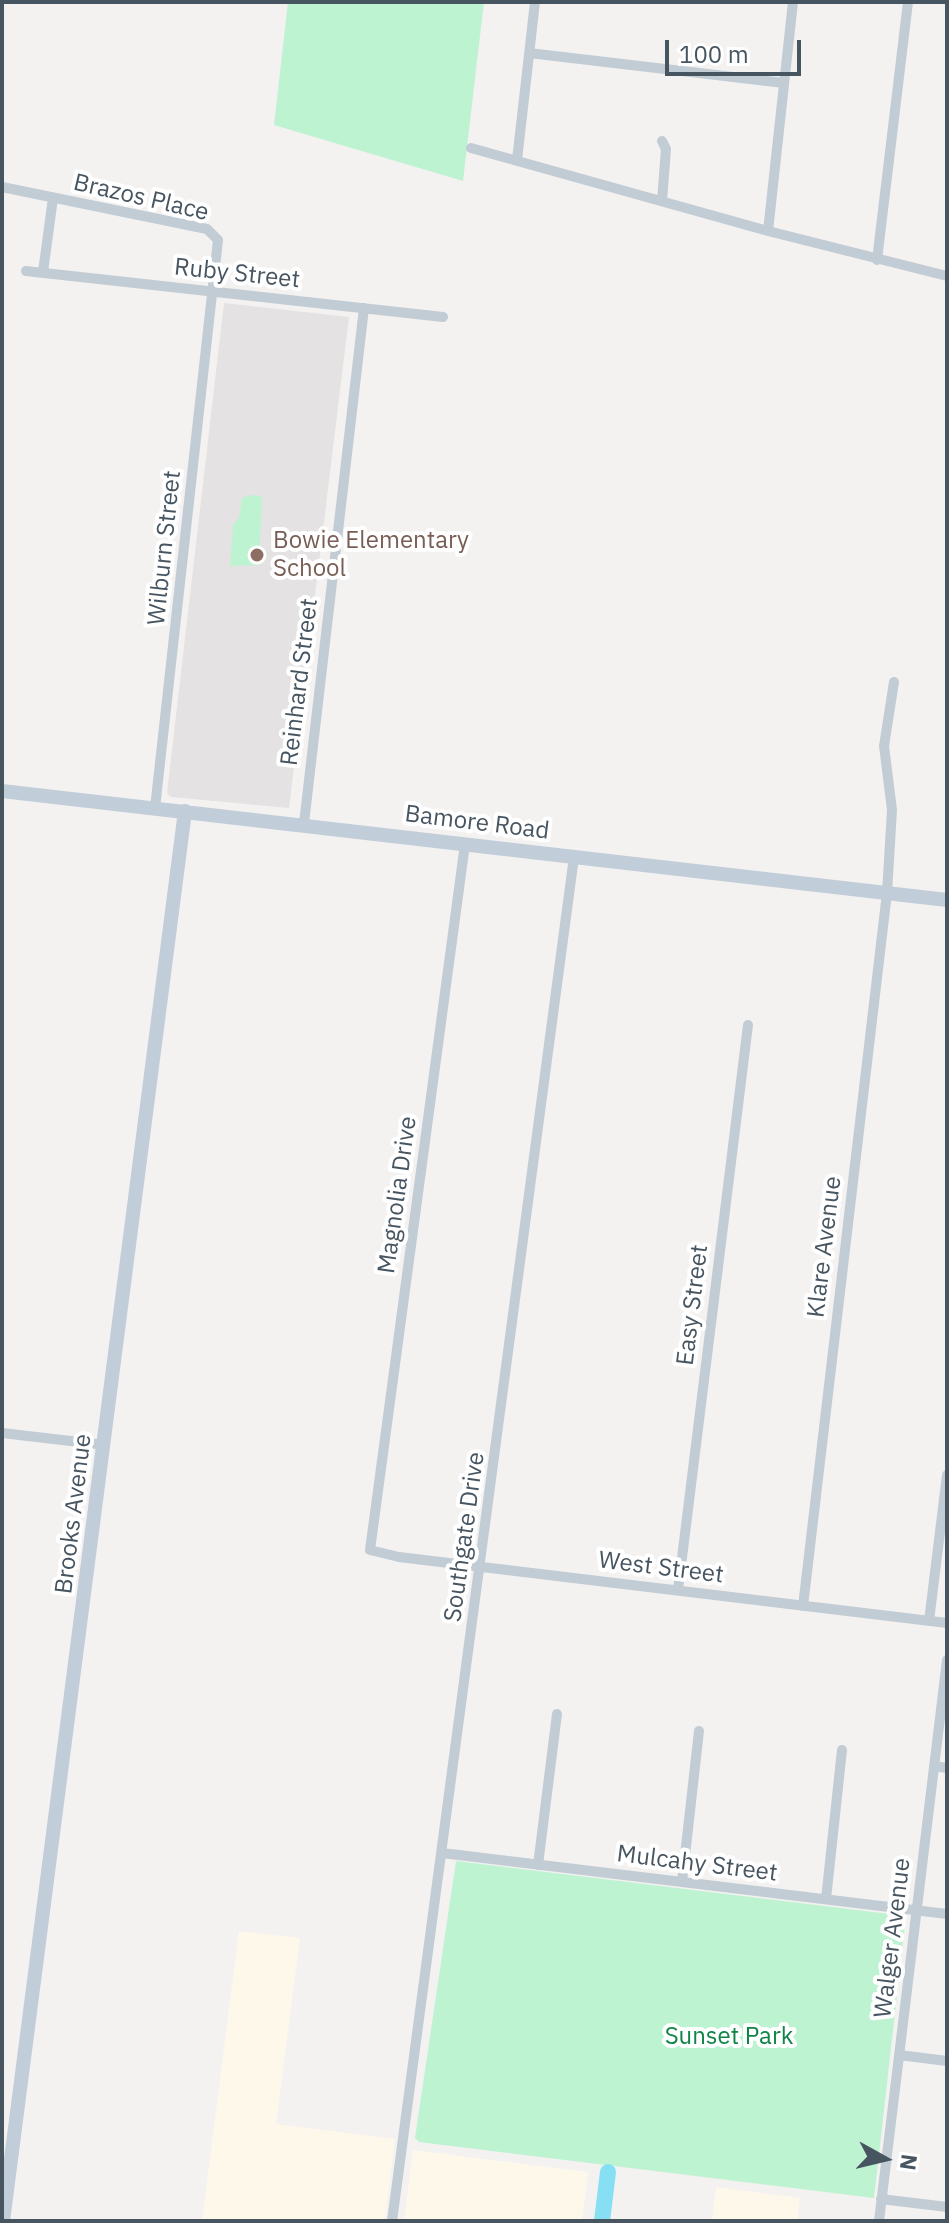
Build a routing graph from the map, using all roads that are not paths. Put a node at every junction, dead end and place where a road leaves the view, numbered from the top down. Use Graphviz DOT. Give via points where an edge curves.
graph roads {
  1 [pos="535,2"];
  2 [pos="793,2"];
  3 [pos="908,2"];
  4 [pos="529,53"];
  5 [pos="784,83"];
  6 [pos="662,141"];
  7 [pos="471,148"];
  8 [pos="517,160"];
  9 [pos="2,187"];
  10 [pos="53,198"];
  11 [pos="662,201"];
  12 [pos="768,231"];
  13 [pos="877,260"];
  14 [pos="26,271"];
  15 [pos="43,272"];
  16 [pos="947,276"];
  17 [pos="214,292"];
  18 [pos="364,308"];
  19 [pos="443,317"];
  20 [pos="894,682"];
  21 [pos="2,791"];
  22 [pos="155,808"];
  23 [pos="185,811"];
  24 [pos="304,823"];
  25 [pos="465,844"];
  26 [pos="574,857"];
  27 [pos="887,893"];
  28 [pos="947,900"];
  29 [pos="748,1025"];
  30 [pos="2,1433"];
  31 [pos="105,1445"];
  32 [pos="947,1475"];
  33 [pos="370,1550"];
  34 [pos="481,1567"];
  35 [pos="678,1590"];
  36 [pos="803,1606"];
  37 [pos="929,1621"];
  38 [pos="947,1623"];
  39 [pos="947,1660"];
  40 [pos="557,1714"];
  41 [pos="699,1731"];
  42 [pos="842,1750"];
  43 [pos="934,1766"];
  44 [pos="947,1768"];
  45 [pos="442,1853"];
  46 [pos="538,1865"];
  47 [pos="682,1882"];
  48 [pos="826,1899"];
  49 [pos="917,1911"];
  50 [pos="947,1914"];
  51 [pos="899,2055"];
  52 [pos="947,2061"];
  53 [pos="881,2199"];
  54 [pos="947,2207"];
  55 [pos="3,2221"];
  56 [pos="392,2221"];
  57 [pos="879,2221"];
  1 -- 4 [label="street"];
  2 -- 5 [label="street"];
  3 -- 13 [label="street"];
  4 -- 5 [label="street"];
  4 -- 8 [label="street"];
  5 -- 12 [label="street"];
  6 -- 11 [label="street"];
  7 -- 8 [label="street"];
  8 -- 11 [label="street"];
  9 -- 10 [label="street, Brazos Place"];
  10 -- 15 [label="street"];
  10 -- 17 [label="street, Brazos Place" via="207,229 218,240"];
  11 -- 12 [label="street"];
  12 -- 13 [label="street"];
  13 -- 16 [label="street"];
  14 -- 15 [label="street, Ruby Street"];
  15 -- 17 [label="street, Ruby Street"];
  17 -- 18 [label="street, Ruby Street"];
  17 -- 22 [label="street, Wilburn Street"];
  18 -- 19 [label="street, Ruby Street"];
  18 -- 24 [label="street, Reinhard Street"];
  20 -- 27 [label="street, Klare Avenue" via="884,746 892,810"];
  21 -- 22 [label="street, Bamore Road"];
  22 -- 23 [label="street, Bamore Road"];
  23 -- 24 [label="street, Bamore Road"];
  23 -- 31 [label="street, Brooks Avenue"];
  24 -- 25 [label="street, Bamore Road"];
  25 -- 26 [label="street, Bamore Road"];
  25 -- 33 [label="street, Magnolia Drive"];
  26 -- 27 [label="street, Bamore Road"];
  26 -- 34 [label="street, Southgate Drive"];
  27 -- 28 [label="street, Bamore Road"];
  27 -- 36 [label="street, Klare Avenue"];
  29 -- 35 [label="street, Easy Street"];
  30 -- 31 [label="street"];
  31 -- 55 [label="street, Brooks Avenue"];
  32 -- 37 [label="street"];
  33 -- 34 [label="street, West Street"];
  34 -- 35 [label="street, West Street"];
  34 -- 45 [label="street, Southgate Drive"];
  35 -- 36 [label="street, West Street"];
  36 -- 37 [label="street, West Street"];
  37 -- 38 [label="street, West Street"];
  39 -- 43 [label="street, Walger Avenue"];
  40 -- 46 [label="street"];
  41 -- 47 [label="street"];
  42 -- 48 [label="street"];
  43 -- 44 [label="street"];
  43 -- 49 [label="street, Walger Avenue"];
  45 -- 46 [label="street, Mulcahy Street"];
  45 -- 56 [label="street, Southgate Drive"];
  46 -- 47 [label="street, Mulcahy Street"];
  47 -- 48 [label="street, Mulcahy Street"];
  48 -- 49 [label="street, Mulcahy Street"];
  49 -- 50 [label="street, Mulcahy Street"];
  49 -- 51 [label="street, Walger Avenue"];
  51 -- 52 [label="street"];
  51 -- 53 [label="street, Walger Avenue"];
  53 -- 54 [label="street"];
  53 -- 57 [label="street, Walger Avenue"];
}
